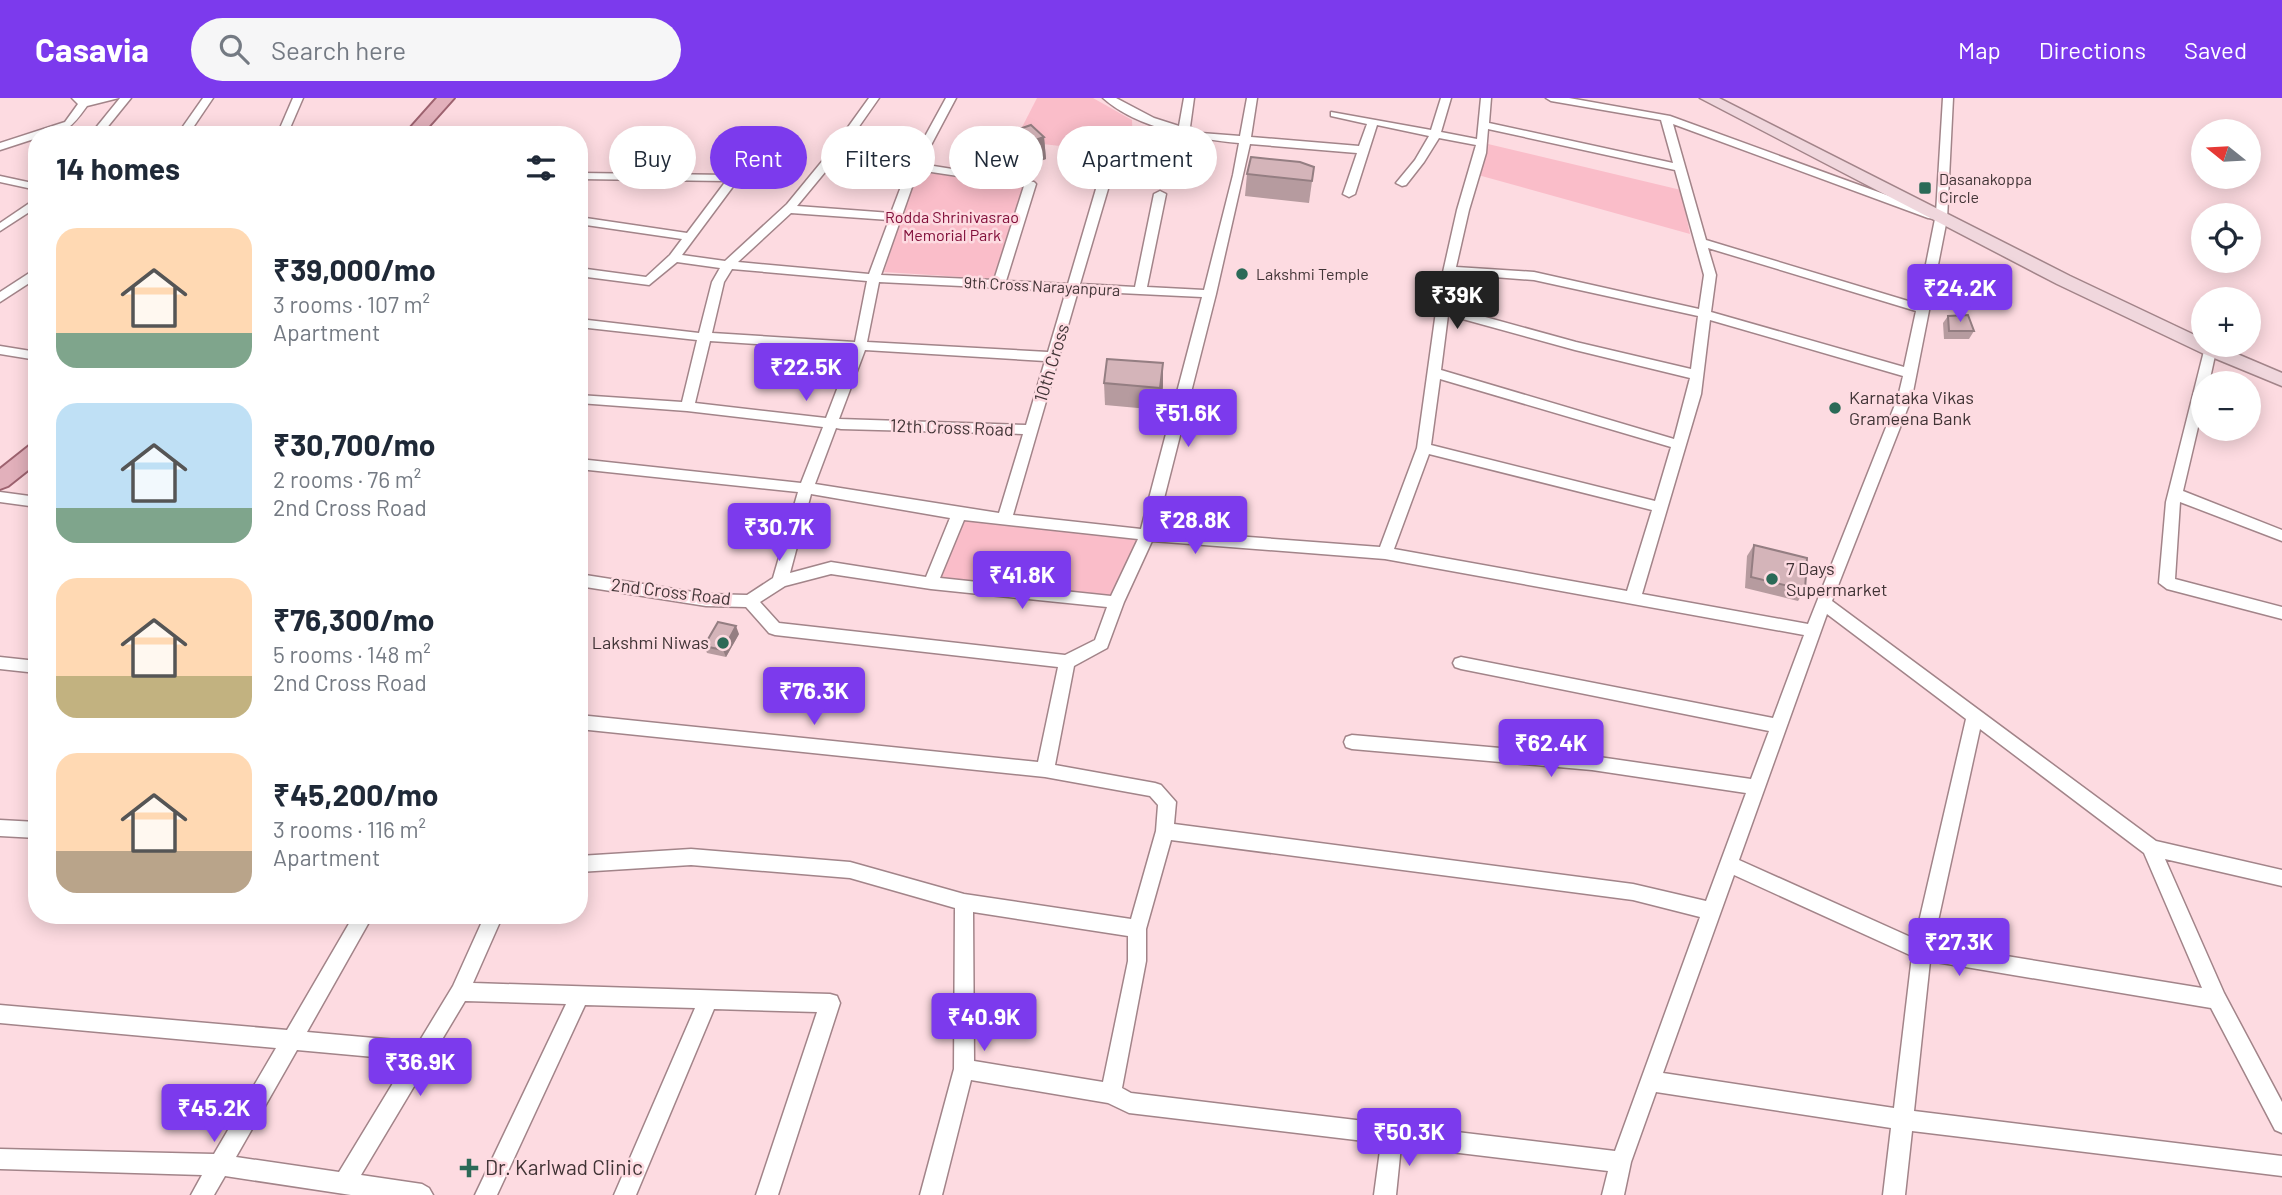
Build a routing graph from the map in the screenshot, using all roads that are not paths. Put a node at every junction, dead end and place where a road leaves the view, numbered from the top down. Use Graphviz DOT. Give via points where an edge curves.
graph roads {
  1 [pos="114,98"];
  2 [pos="126,98"];
  3 [pos="208,98"];
  4 [pos="298,98"];
  5 [pos="446,98"];
  6 [pos="874,98"];
  7 [pos="951,98"];
  8 [pos="1189,98"];
  9 [pos="1252,98"];
  10 [pos="1446,98"];
  11 [pos="1486,98"];
  12 [pos="1551,98"];
  13 [pos="1707,98"];
  14 [pos="1948,98"];
  15 [pos="1113,99"];
  16 [pos="80,100"];
  17 [pos="1335,114"];
  18 [pos="1666,118"];
  19 [pos="1373,122"];
  20 [pos="1484,125"];
  21 [pos="63,126"];
  22 [pos="103,126"];
  23 [pos="189,126"];
  24 [pos="286,126"];
  25 [pos="420,126"];
  26 [pos="854,126"];
  27 [pos="1168,126"];
  28 [pos="1184,126"];
  29 [pos="935,127"];
  30 [pos="1437,134"];
  31 [pos="1217,137"];
  32 [pos="28,138"];
  33 [pos="1245,139"];
  34 [pos="1482,143"];
  35 [pos="0,147"];
  36 [pos="1364,150"];
  37 [pos="1680,168"];
  38 [pos="821,169"];
  39 [pos="935,170"];
  40 [pos="588,176"];
  41 [pos="710,178"];
  42 [pos="0,179"];
  43 [pos="1402,183"];
  44 [pos="28,185"];
  45 [pos="726,189"];
  46 [pos="906,189"];
  47 [pos="1102,189"];
  48 [pos="1160,194"];
  49 [pos="1349,194"];
  50 [pos="28,208"];
  51 [pos="788,209"];
  52 [pos="896,217"];
  53 [pos="1941,219"];
  54 [pos="588,221"];
  55 [pos="0,228"];
  56 [pos="690,237"];
  57 [pos="1701,242"];
  58 [pos="674,258"];
  59 [pos="728,265"];
  60 [pos="1450,270"];
  61 [pos="588,273"];
  62 [pos="28,277"];
  63 [pos="874,278"];
  64 [pos="999,284"];
  65 [pos="6,288"];
  66 [pos="1075,288"];
  67 [pos="1140,291"];
  68 [pos="1210,294"];
  69 [pos="0,298"];
  70 [pos="1442,309"];
  71 [pos="1922,309"];
  72 [pos="1705,314"];
  73 [pos="588,324"];
  74 [pos="703,337"];
  75 [pos="2191,342"];
  76 [pos="860,346"];
  77 [pos="6,351"];
  78 [pos="28,355"];
  79 [pos="1054,357"];
  80 [pos="2209,357"];
  81 [pos="2225,357"];
  82 [pos="0,362"];
  83 [pos="1435,373"];
  84 [pos="1909,373"];
  85 [pos="1697,375"];
  86 [pos="2282,380"];
  87 [pos="588,401"];
  88 [pos="687,407"];
  89 [pos="833,423"];
  90 [pos="1032,430"];
  91 [pos="1679,445"];
  92 [pos="1424,448"];
  93 [pos="28,458"];
  94 [pos="588,465"];
  95 [pos="0,481"];
  96 [pos="806,488"];
  97 [pos="2175,494"];
  98 [pos="0,497"];
  99 [pos="28,501"];
  100 [pos="1660,507"];
  101 [pos="959,514"];
  102 [pos="1005,519"];
  103 [pos="1147,535"];
  104 [pos="2282,536"];
  105 [pos="1385,553"];
  106 [pos="588,581"];
  107 [pos="780,581"];
  108 [pos="931,583"];
  109 [pos="1633,598"];
  110 [pos="750,601"];
  111 [pos="1116,602"];
  112 [pos="1824,603"];
  113 [pos="2282,613"];
  114 [pos="1813,631"];
  115 [pos="1067,662"];
  116 [pos="0,663"];
  117 [pos="1461,663"];
  118 [pos="28,666"];
  119 [pos="1975,717"];
  120 [pos="588,723"];
  121 [pos="1778,726"];
  122 [pos="1352,742"];
  123 [pos="1045,770"];
  124 [pos="1756,788"];
  125 [pos="0,828"];
  126 [pos="28,830"];
  127 [pos="1165,831"];
  128 [pos="2151,848"];
  129 [pos="588,863"];
  130 [pos="1728,864"];
  131 [pos="2282,878"];
  132 [pos="964,902"];
  133 [pos="1711,911"];
  134 [pos="359,924"];
  135 [pos="490,924"];
  136 [pos="1137,929"];
  137 [pos="1922,951"];
  138 [pos="460,992"];
  139 [pos="580,995"];
  140 [pos="709,999"];
  141 [pos="2217,1000"];
  142 [pos="0,1014"];
  143 [pos="292,1040"];
  144 [pos="424,1052"];
  145 [pos="964,1069"];
  146 [pos="1651,1081"];
  147 [pos="1111,1093"];
  148 [pos="1903,1120"];
  149 [pos="2282,1123"];
  150 [pos="1392,1136"];
  151 [pos="0,1159"];
  152 [pos="1621,1162"];
  153 [pos="220,1165"];
  154 [pos="2282,1166"];
  155 [pos="344,1183"];
  156 [pos="202,1195"];
  157 [pos="422,1195"];
  158 [pos="486,1195"];
  159 [pos="625,1195"];
  160 [pos="767,1195"];
  161 [pos="931,1195"];
  162 [pos="1385,1195"];
  163 [pos="1613,1195"];
  164 [pos="1895,1195"];
  1 -- 16 [label="street"];
  2 -- 22 [label="street"];
  3 -- 23 [label="street"];
  4 -- 24 [label="street"];
  5 -- 25 [label="main road"];
  6 -- 26 [label="street"];
  7 -- 29 [label="street"];
  8 -- 28 [label="street"];
  9 -- 33 [label="street"];
  10 -- 30 [label="street"];
  11 -- 20 [label="street"];
  12 -- 18 [label="street"];
  13 -- 53 [label="street"];
  14 -- 53 [label="street"];
  15 -- 27 [label="street"];
  16 -- 21 [label="street" via="69,124"];
  17 -- 19 [label="street"];
  18 -- 37 [label="street"];
  18 -- 53 [label="street"];
  19 -- 30 [label="street"];
  19 -- 36 [label="street"];
  20 -- 34 [label="street"];
  20 -- 37 [label="street"];
  30 -- 34 [label="street"];
  30 -- 43 [label="street"];
  31 -- 33 [label="street"];
  32 -- 35 [label="street"];
  33 -- 36 [label="street"];
  33 -- 68 [label="street"];
  34 -- 60 [label="street"];
  36 -- 49 [label="street"];
  37 -- 57 [label="street"];
  38 -- 51 [label="street"];
  39 -- 64 [label="street" via="1030,184"];
  40 -- 41 [label="street"];
  42 -- 44 [label="street"];
  45 -- 56 [label="street"];
  46 -- 52 [label="street"];
  47 -- 66 [label="street, 10th Cross"];
  48 -- 67 [label="street"];
  50 -- 55 [label="street"];
  51 -- 52 [label="street"];
  51 -- 59 [label="street"];
  52 -- 63 [label="street"];
  53 -- 71 [label="street"];
  53 -- 75 [label="street"];
  54 -- 56 [label="street"];
  56 -- 58 [label="street"];
  57 -- 71 [label="street"];
  57 -- 72 [label="street" via="1710,275"];
  58 -- 59 [label="street, 9th Cross Narayanpura"];
  58 -- 61 [label="street" via="649,281"];
  59 -- 63 [label="street, 9th Cross Narayanpura"];
  59 -- 74 [label="street" via="718,282"];
  60 -- 70 [label="street"];
  60 -- 72 [label="street" via="1534,276"];
  62 -- 65 [label="street"];
  63 -- 64 [label="street, 9th Cross Narayanpura"];
  63 -- 76 [label="street"];
  64 -- 66 [label="street, 9th Cross Narayanpura"];
  65 -- 69 [label="street"];
  66 -- 67 [label="street, 9th Cross Narayanpura"];
  66 -- 79 [label="street, 10th Cross"];
  67 -- 68 [label="street, 9th Cross Narayanpura"];
  68 -- 103 [label="street"];
  70 -- 83 [label="street"];
  70 -- 85 [label="street"];
  71 -- 84 [label="street"];
  72 -- 84 [label="street"];
  72 -- 85 [label="street"];
  73 -- 74 [label="street"];
  74 -- 76 [label="street"];
  74 -- 88 [label="street"];
  76 -- 79 [label="street"];
  76 -- 89 [label="street"];
  77 -- 78 [label="street"];
  77 -- 82 [label="street"];
  79 -- 90 [label="street, 10th Cross"];
  80 -- 97 [label="street"];
  81 -- 86 [label="street"];
  83 -- 91 [label="street"];
  83 -- 92 [label="street"];
  84 -- 112 [label="street" via="1905,397"];
  85 -- 91 [label="street"];
  87 -- 88 [label="street, 12th Cross Road"];
  88 -- 89 [label="street, 12th Cross Road"];
  89 -- 90 [label="street, 12th Cross Road"];
  89 -- 96 [label="street"];
  90 -- 102 [label="street, 10th Cross"];
  91 -- 100 [label="street"];
  92 -- 100 [label="street"];
  92 -- 105 [label="street"];
  93 -- 95 [label="main road"];
  94 -- 96 [label="street"];
  96 -- 101 [label="street"];
  96 -- 107 [label="street"];
  97 -- 104 [label="street"];
  97 -- 113 [label="street" via="2167,583"];
  98 -- 99 [label="street"];
  100 -- 109 [label="street"];
  101 -- 102 [label="street"];
  101 -- 108 [label="street"];
  102 -- 103 [label="street"];
  103 -- 105 [label="street"];
  103 -- 111 [label="street"];
  105 -- 109 [label="street"];
  106 -- 110 [label="street, 2nd Cross Road" via="706,600"];
  107 -- 108 [label="street, 2nd Cross Road" via="831,568"];
  107 -- 110 [label="street, 2nd Cross Road"];
  108 -- 111 [label="street, 2nd Cross Road"];
  109 -- 114 [label="street"];
  110 -- 115 [label="street" via="775,629"];
  111 -- 115 [label="street" via="1101,644"];
  112 -- 114 [label="street"];
  112 -- 119 [label="street"];
  114 -- 121 [label="street"];
  115 -- 123 [label="street"];
  116 -- 118 [label="street"];
  117 -- 121 [label="street"];
  119 -- 128 [label="street"];
  119 -- 137 [label="street"];
  120 -- 123 [label="street"];
  121 -- 124 [label="street"];
  122 -- 124 [label="street" via="1592,763"];
  123 -- 127 [label="street" via="1155,790 1167,802"];
  124 -- 130 [label="street"];
  125 -- 126 [label="street"];
  127 -- 133 [label="street" via="1633,892"];
  127 -- 136 [label="street"];
  128 -- 131 [label="street"];
  128 -- 141 [label="street"];
  129 -- 132 [label="street" via="691,857 850,870"];
  130 -- 133 [label="street"];
  130 -- 137 [label="street"];
  132 -- 136 [label="street"];
  132 -- 145 [label="street"];
  133 -- 146 [label="street"];
  134 -- 143 [label="street"];
  135 -- 138 [label="street"];
  136 -- 147 [label="street" via="1137,961"];
  137 -- 141 [label="street"];
  137 -- 148 [label="street"];
  138 -- 139 [label="street"];
  138 -- 144 [label="street"];
  139 -- 140 [label="street"];
  139 -- 158 [label="street"];
  140 -- 159 [label="street"];
  140 -- 160 [label="street" via="830,1003"];
  141 -- 149 [label="street"];
  142 -- 143 [label="street"];
  143 -- 144 [label="street"];
  143 -- 153 [label="street"];
  144 -- 155 [label="street"];
  145 -- 147 [label="street"];
  145 -- 161 [label="street"];
  146 -- 148 [label="street"];
  146 -- 152 [label="street"];
  147 -- 150 [label="street" via="1129,1103"];
  148 -- 154 [label="street"];
  148 -- 164 [label="street"];
  150 -- 152 [label="street"];
  150 -- 162 [label="street"];
  151 -- 153 [label="street"];
  152 -- 163 [label="street"];
  153 -- 155 [label="street"];
  153 -- 156 [label="street"];
  155 -- 157 [label="street"];
}
